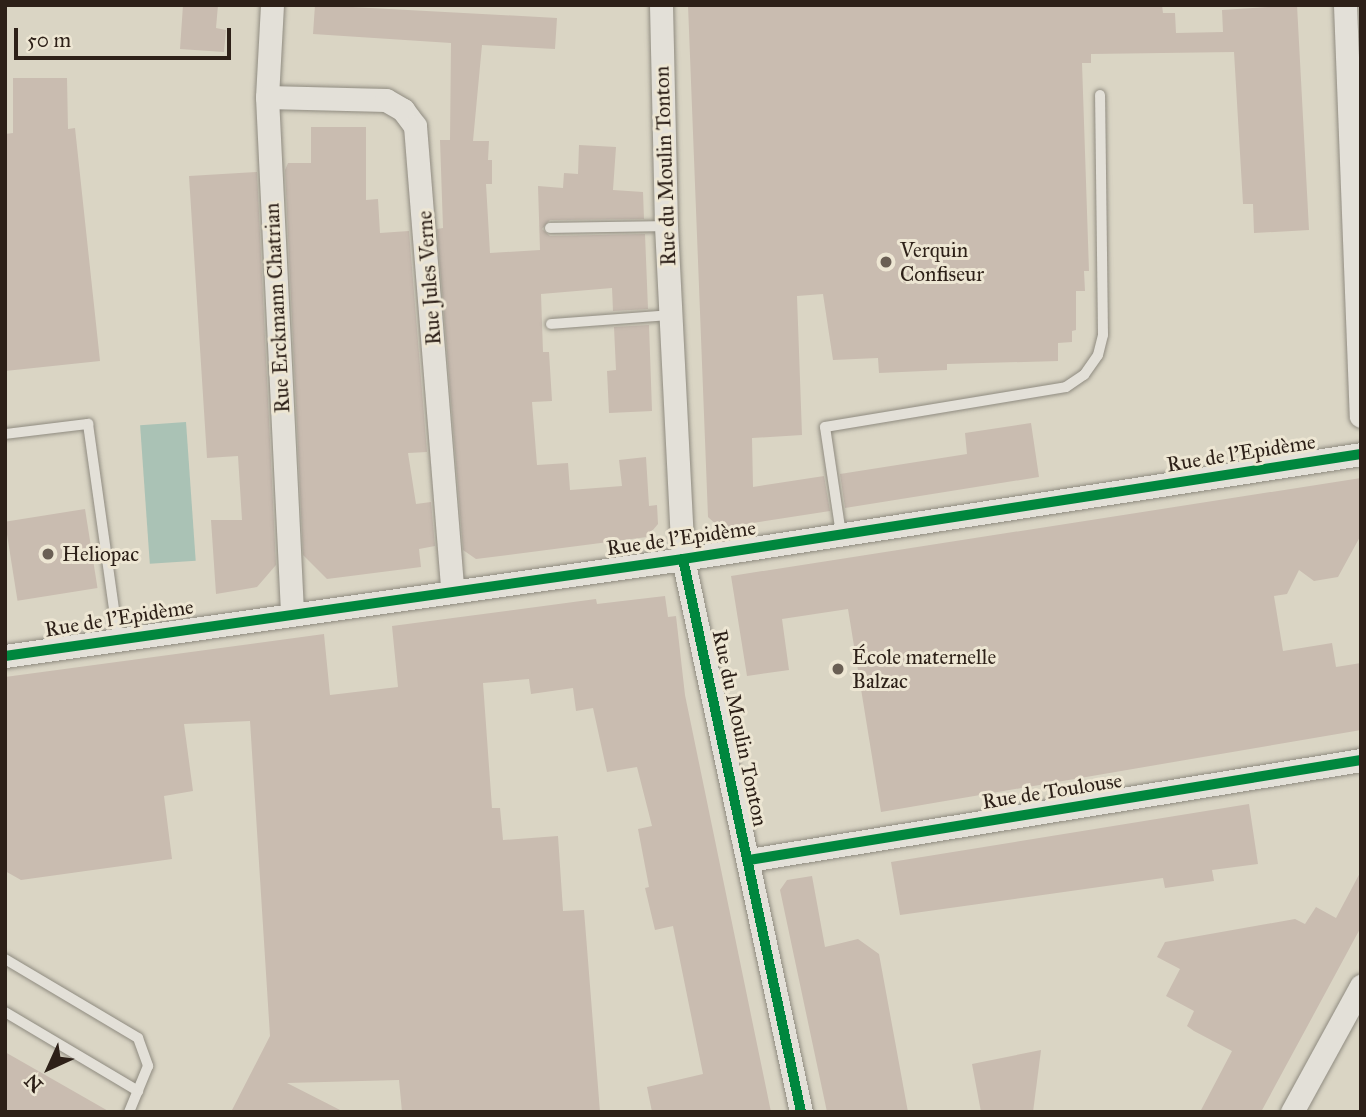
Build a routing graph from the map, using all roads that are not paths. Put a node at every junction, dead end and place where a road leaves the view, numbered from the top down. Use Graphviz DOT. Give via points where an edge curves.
graph roads {
  1 [pos="272,5"];
  2 [pos="661,5"];
  3 [pos="1345,5"];
  4 [pos="1355,80"];
  5 [pos="1100,95"];
  6 [pos="267,97"];
  7 [pos="666,226"];
  8 [pos="550,228"];
  9 [pos="670,315"];
  10 [pos="551,324"];
  11 [pos="1361,416"];
  12 [pos="5,434"];
  13 [pos="1361,454"];
  14 [pos="841,534"];
  15 [pos="683,559"];
  16 [pos="452,588"];
  17 [pos="292,611"];
  18 [pos="118,638"];
  19 [pos="5,656"];
  20 [pos="1361,760"];
  21 [pos="749,860"];
  22 [pos="5,959"];
  23 [pos="1361,986"];
  24 [pos="5,1012"];
  25 [pos="138,1091"];
  26 [pos="129,1112"];
  27 [pos="801,1112"];
  28 [pos="1292,1112"];
  1 -- 6 [label="street, Rue Erckmann Chatrian"];
  2 -- 7 [label="street, Rue du Moulin Tonton"];
  3 -- 4 [label="street"];
  4 -- 11 [label="street"];
  5 -- 14 [label="lane" via="1103,335 1098,355 1084,375 1066,387 825,427"];
  6 -- 16 [label="street, Rue Jules Verne" via="386,100 403,110 415,126"];
  6 -- 17 [label="street, Rue Erckmann Chatrian"];
  7 -- 8 [label="lane"];
  7 -- 9 [label="street, Rue du Moulin Tonton"];
  9 -- 10 [label="lane"];
  9 -- 15 [label="street, Rue du Moulin Tonton"];
  12 -- 18 [label="lane" via="88,424"];
  13 -- 14 [label="street, Rue de l'Epidème"];
  14 -- 15 [label="street, Rue de l'Epidème"];
  15 -- 16 [label="street, Rue de l'Epidème"];
  15 -- 21 [label="street, Rue du Moulin Tonton"];
  16 -- 17 [label="street, Rue de l'Epidème"];
  17 -- 18 [label="street, Rue de l'Epidème"];
  18 -- 19 [label="street, Rue de l'Epidème"];
  20 -- 21 [label="street, Rue de Toulouse"];
  21 -- 27 [label="street, Rue du Moulin Tonton"];
  22 -- 25 [label="lane" via="130,1031 148,1058"];
  23 -- 28 [label="street"];
  24 -- 25 [label="lane"];
  25 -- 26 [label="lane"];
}
